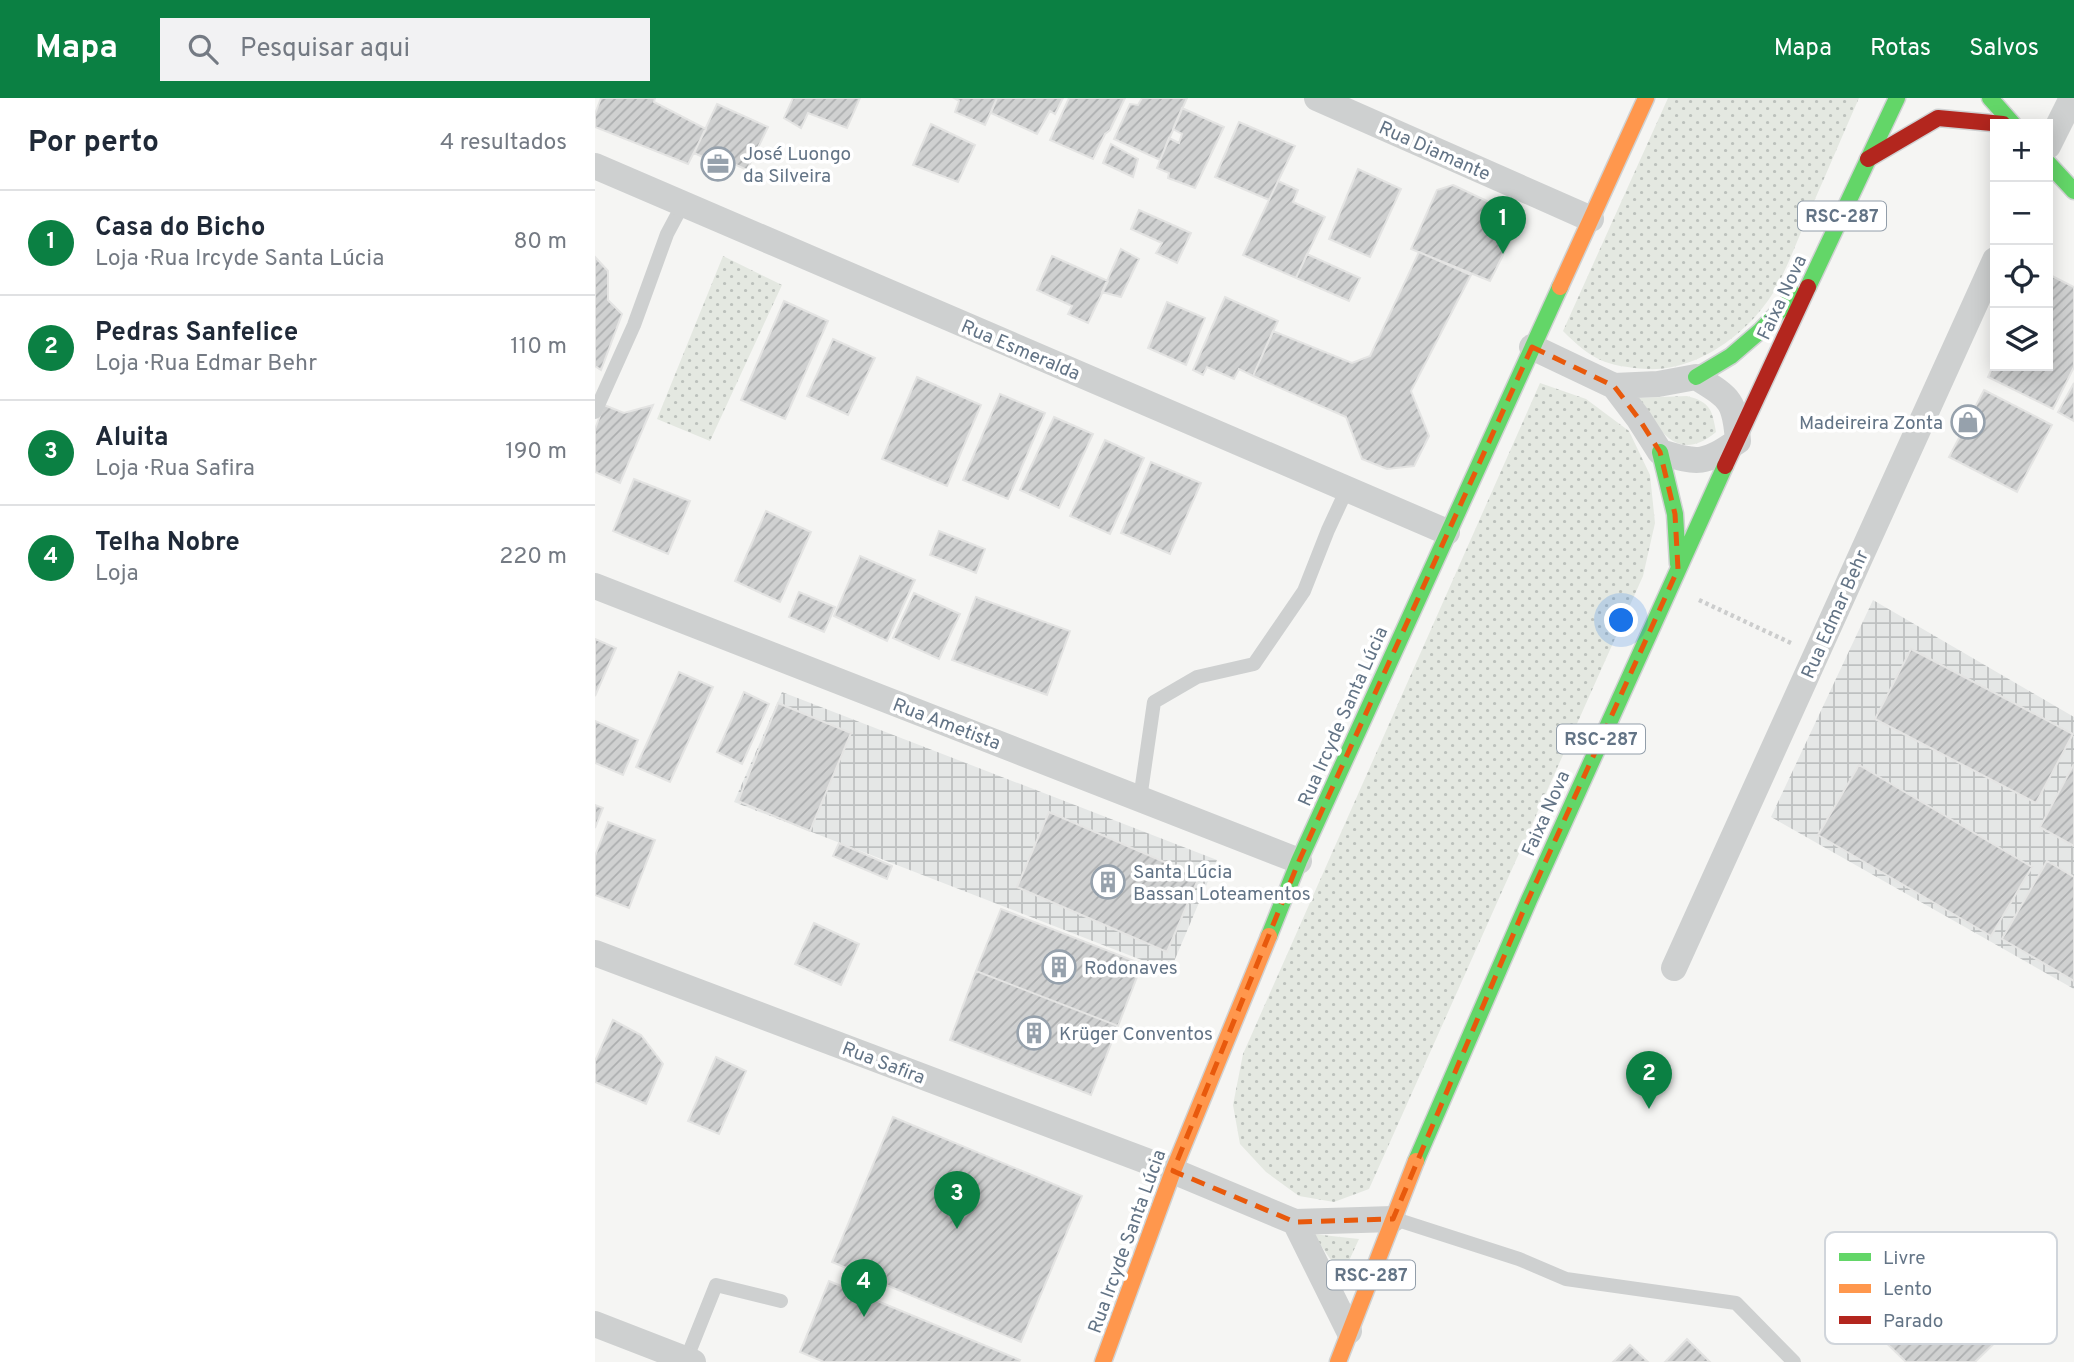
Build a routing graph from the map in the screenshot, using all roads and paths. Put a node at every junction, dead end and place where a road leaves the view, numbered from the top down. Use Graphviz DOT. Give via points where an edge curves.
graph roads {
  1 [pos="1317,98"];
  2 [pos="1646,98"];
  3 [pos="1897,98"];
  4 [pos="1990,98"];
  5 [pos="2072,98"];
  6 [pos="2009,119"];
  7 [pos="1990,123"];
  8 [pos="2053,136"];
  9 [pos="1868,159"];
  10 [pos="595,166"];
  11 [pos="2053,168"];
  12 [pos="2074,191"];
  13 [pos="683,204"];
  14 [pos="1591,219"];
  15 [pos="1990,271"];
  16 [pos="1815,273"];
  17 [pos="1532,347"];
  18 [pos="1696,377"];
  19 [pos="1614,386"];
  20 [pos="596,402"];
  21 [pos="1738,441"];
  22 [pos="1660,452"];
  23 [pos="1347,489"];
  24 [pos="1447,532"];
  25 [pos="1678,569"];
  26 [pos="595,586"];
  27 [pos="1705,603"];
  28 [pos="1816,654"];
  29 [pos="1140,799"];
  30 [pos="1300,861"];
  31 [pos="595,953"];
  32 [pos="1674,968"];
  33 [pos="1173,1171"];
  34 [pos="1393,1219"];
  35 [pos="1295,1222"];
  36 [pos="781,1301"];
  37 [pos="595,1324"];
  38 [pos="1349,1331"];
  39 [pos="689,1361"];
  40 [pos="1104,1362"];
  41 [pos="1338,1362"];
  42 [pos="1794,1362"];
  1 -- 14 [label="street, Rua Diamante"];
  2 -- 14 [label="main road, Rua Ircyde Santa Lúcia"];
  3 -- 9 [label="main road, Faixa Nova / RSC-287"];
  4 -- 6 [label="main road"];
  5 -- 8 [label="street"];
  7 -- 9 [label="main road" via="1938,118"];
  9 -- 16 [label="main road, Faixa Nova / RSC-287"];
  10 -- 13 [label="street, Rua Esmeralda"];
  11 -- 12 [label="main road"];
  13 -- 20 [label="lane"];
  13 -- 23 [label="street, Rua Esmeralda"];
  14 -- 17 [label="main road, Rua Ircyde Santa Lúcia"];
  15 -- 28 [label="street, Rua Edmar Behr"];
  16 -- 18 [label="main road" via="1760,331"];
  16 -- 21 [label="main road, Faixa Nova / RSC-287"];
  17 -- 19 [label="street"];
  17 -- 24 [label="main road, Rua Ircyde Santa Lúcia"];
  18 -- 19 [label="street"];
  18 -- 21 [label="street" via="1723,393 1736,412"];
  19 -- 22 [label="street"];
  21 -- 22 [label="street" via="1712,458 1692,461"];
  21 -- 25 [label="main road, Faixa Nova / RSC-287"];
  22 -- 25 [label="main road" via="1675,514"];
  23 -- 24 [label="street, Rua Esmeralda"];
  23 -- 29 [label="lane" via="1304,592 1254,664 1197,677 1154,702"];
  24 -- 30 [label="main road, Rua Ircyde Santa Lúcia"];
  25 -- 34 [label="main road, Faixa Nova / RSC-287" via="1524,909"];
  26 -- 29 [label="street, Rua Ametista"];
  27 -- 28 [label="path"];
  28 -- 32 [label="street, Rua Edmar Behr"];
  29 -- 30 [label="street, Rua Ametista"];
  30 -- 33 [label="main road, Rua Ircyde Santa Lúcia"];
  31 -- 33 [label="street, Rua Safira"];
  33 -- 35 [label="street, Rua Safira"];
  33 -- 40 [label="main road, Rua Ircyde Santa Lúcia"];
  34 -- 35 [label="street"];
  34 -- 38 [label="main road, Faixa Nova / RSC-287"];
  34 -- 42 [label="lane" via="1566,1279 1736,1303"];
  35 -- 38 [label="street"];
  36 -- 39 [label="lane" via="716,1284"];
  37 -- 39 [label="street"];
  38 -- 41 [label="main road, Faixa Nova / RSC-287"];
}
